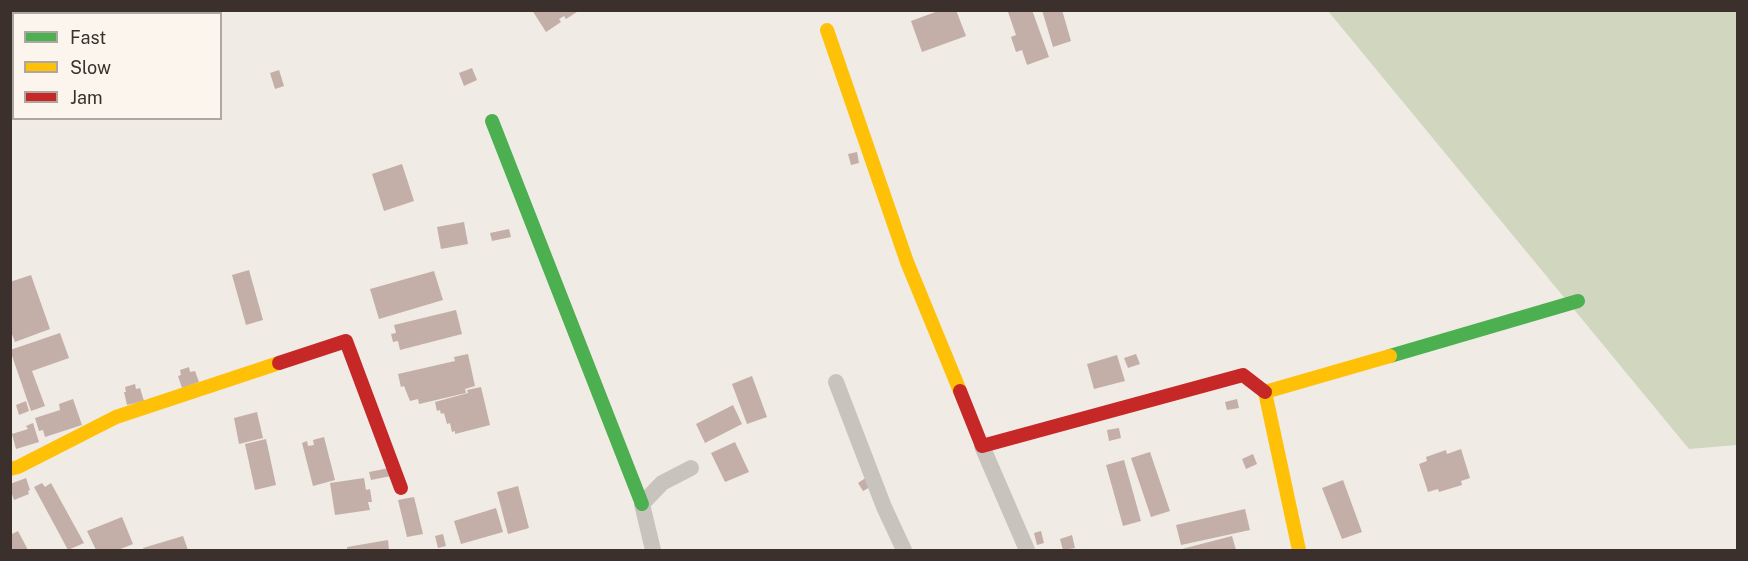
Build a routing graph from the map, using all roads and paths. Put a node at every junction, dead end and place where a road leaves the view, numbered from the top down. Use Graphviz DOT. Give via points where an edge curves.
graph roads {
  1 [pos="827,30"];
  2 [pos="492,121"];
  3 [pos="1578,301"];
  4 [pos="836,382"];
  5 [pos="1265,392"];
  6 [pos="982,446"];
  7 [pos="691,468"];
  8 [pos="10,469"];
  9 [pos="401,488"];
  10 [pos="642,504"];
  11 [pos="653,550"];
  12 [pos="904,550"];
  13 [pos="1027,550"];
  14 [pos="1299,550"];
  1 -- 6 [label="street" via="907,262"];
  2 -- 10 [label="street"];
  3 -- 5 [label="street"];
  4 -- 12 [label="street"];
  5 -- 6 [label="street" via="1243,375"];
  5 -- 14 [label="street"];
  6 -- 13 [label="street"];
  7 -- 10 [label="street" via="662,483"];
  8 -- 9 [label="street" via="116,417 346,340"];
  10 -- 11 [label="street"];
}
